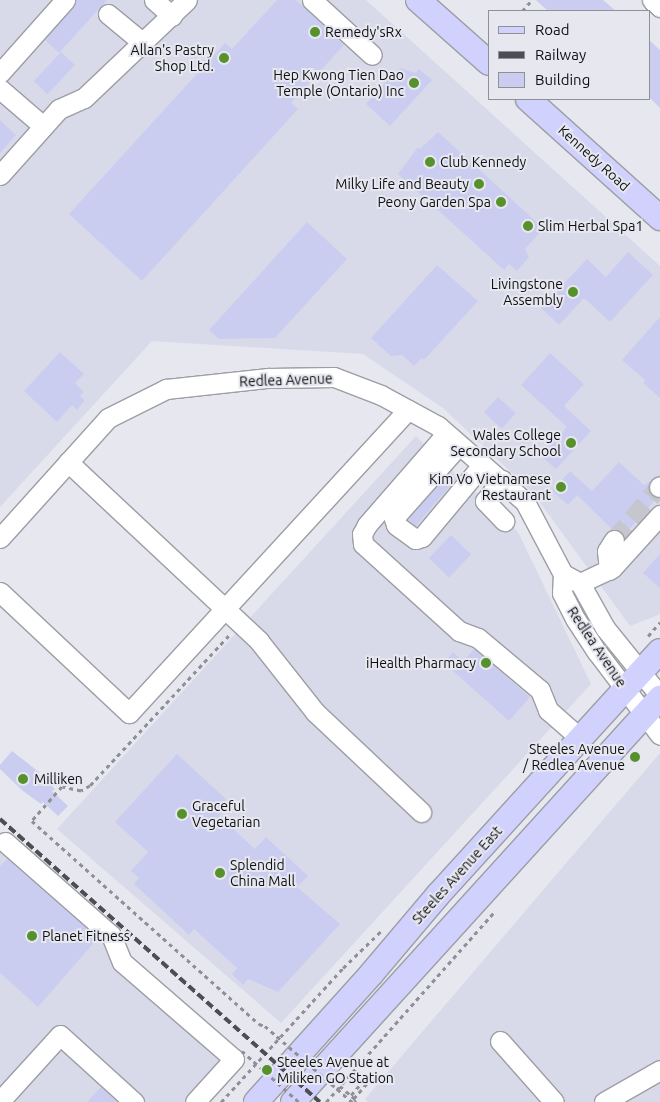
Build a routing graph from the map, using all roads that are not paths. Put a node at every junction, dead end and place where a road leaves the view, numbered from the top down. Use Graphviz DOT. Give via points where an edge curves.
graph roads {
  1 [pos="65,0"];
  2 [pos="154,0"];
  3 [pos="187,0"];
  4 [pos="312,0"];
  5 [pos="418,0"];
  6 [pos="652,0"];
  7 [pos="660,7"];
  8 [pos="108,14"];
  9 [pos="172,16"];
  10 [pos="143,43"];
  11 [pos="372,55"];
  12 [pos="488,62"];
  13 [pos="0,73"];
  14 [pos="0,89"];
  15 [pos="529,100"];
  16 [pos="43,126"];
  17 [pos="0,175"];
  18 [pos="660,218"];
  19 [pos="408,410"];
  20 [pos="453,440"];
  21 [pos="68,462"];
  22 [pos="482,465"];
  23 [pos="502,480"];
  24 [pos="660,515"];
  25 [pos="504,521"];
  26 [pos="0,538"];
  27 [pos="614,540"];
  28 [pos="609,570"];
  29 [pos="563,574"];
  30 [pos="580,583"];
  31 [pos="0,592"];
  32 [pos="225,609"];
  33 [pos="660,650"];
  34 [pos="641,671"];
  35 [pos="625,689"];
  36 [pos="660,697"];
  37 [pos="644,715"];
  38 [pos="660,734"];
  39 [pos="580,738"];
  40 [pos="421,812"];
  41 [pos="5,842"];
  42 [pos="500,1041"];
  43 [pos="660,1070"];
  44 [pos="0,1101"];
  45 [pos="134,1102"];
  46 [pos="195,1102"];
  47 [pos="256,1102"];
  48 [pos="293,1102"];
  49 [pos="554,1102"];
  50 [pos="604,1102"];
  1 -- 13 [label="street"];
  2 -- 9 [label="street"];
  3 -- 9 [label="street"];
  4 -- 11 [label="street"];
  5 -- 12 [label="main road"];
  6 -- 7 [label="street"];
  8 -- 10 [label="street"];
  9 -- 10 [label="street"];
  10 -- 16 [label="street" via="84,98 59,110"];
  14 -- 16 [label="street"];
  15 -- 18 [label="main road, Kennedy Road"];
  16 -- 17 [label="street"];
  19 -- 20 [label="street, Redlea Avenue"];
  19 -- 21 [label="street, Redlea Avenue" via="381,395 334,377 268,378 166,389 108,418"];
  19 -- 32 [label="street"];
  20 -- 22 [label="street, Redlea Avenue"];
  20 -- 22 [label="street" via="394,518 396,525 415,539 422,537"];
  20 -- 39 [label="street" via="367,525 362,534 363,544 459,631 478,638 540,690 548,710"];
  21 -- 26 [label="street"];
  21 -- 32 [label="street"];
  22 -- 23 [label="street, Redlea Avenue"];
  23 -- 25 [label="street" via="485,500"];
  23 -- 29 [label="street, Redlea Avenue" via="525,502"];
  24 -- 28 [label="street"];
  27 -- 28 [label="street" via="606,551"];
  28 -- 30 [label="street"];
  29 -- 30 [label="street"];
  29 -- 35 [label="street, Redlea Avenue" via="562,593 576,620"];
  30 -- 34 [label="street, Redlea Avenue" via="605,628"];
  31 -- 32 [label="street" via="129,713"];
  32 -- 40 [label="street" via="259,641 315,712"];
  33 -- 34 [label="main road, Steeles Avenue East"];
  34 -- 35 [label="main road, Steeles Avenue East"];
  34 -- 36 [label="street, Redlea Avenue"];
  35 -- 37 [label="street, Redlea Avenue"];
  35 -- 39 [label="main road, Steeles Avenue East"];
  36 -- 37 [label="main road"];
  37 -- 38 [label="street, Redlea Avenue"];
  37 -- 48 [label="main road"];
  39 -- 47 [label="main road, Steeles Avenue East"];
  41 -- 46 [label="street" via="111,935 122,962 234,1059"];
  42 -- 49 [label="street"];
  43 -- 50 [label="street"];
  44 -- 45 [label="street" via="60,1034"];
}
